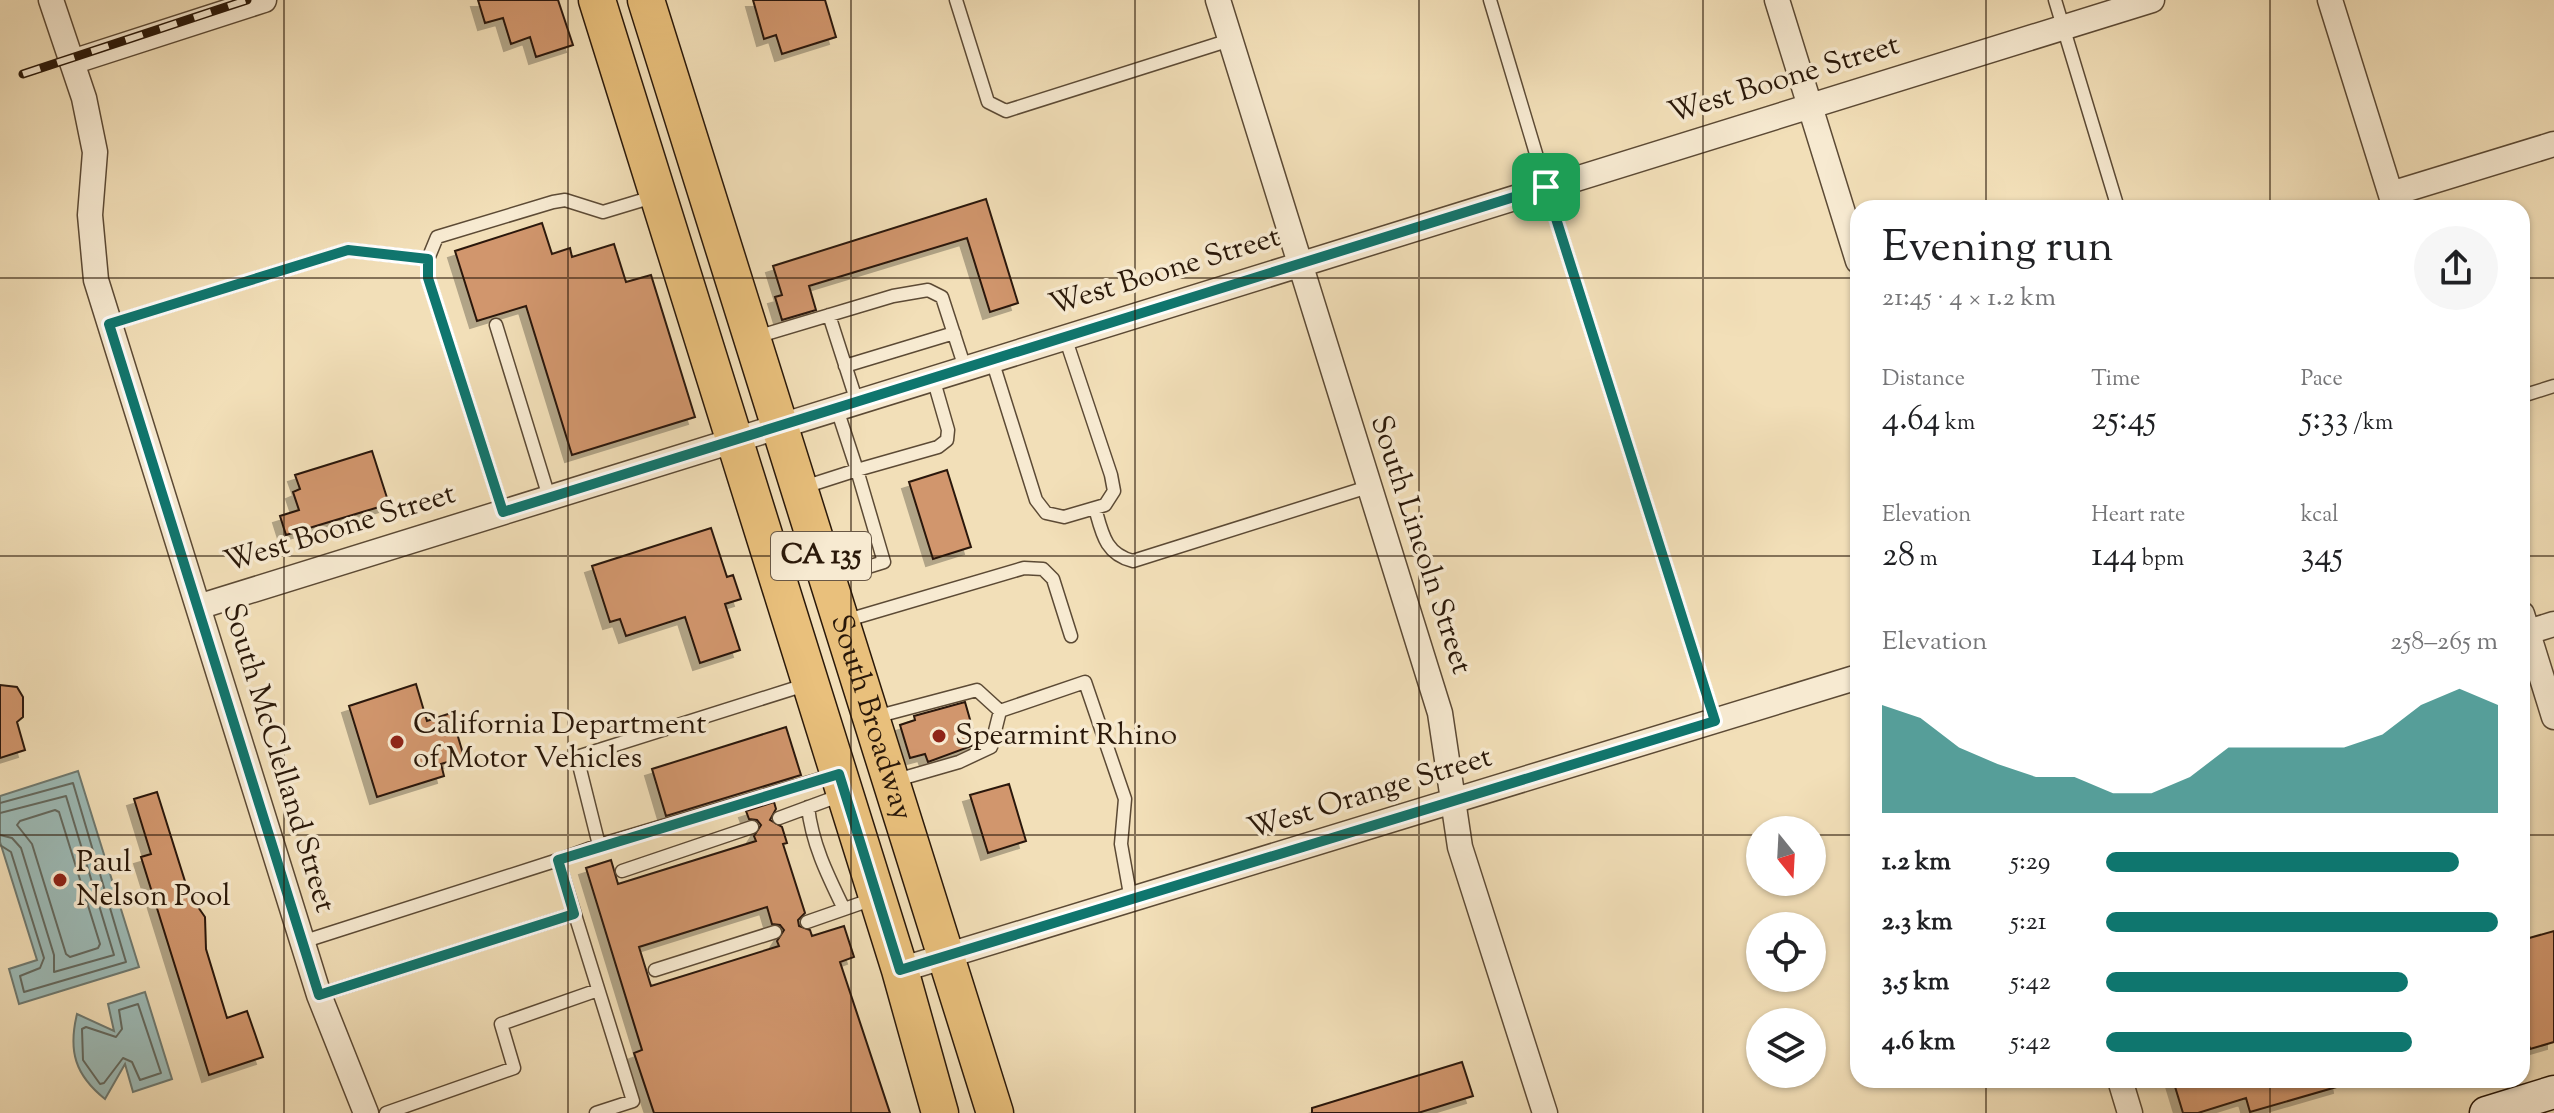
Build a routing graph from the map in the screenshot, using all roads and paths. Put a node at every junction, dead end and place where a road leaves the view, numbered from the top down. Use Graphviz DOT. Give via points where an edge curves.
graph roads {
  1 [pos="51,0"];
  2 [pos="264,0"];
  3 [pos="597,0"];
  4 [pos="646,0"];
  5 [pos="956,0"];
  6 [pos="1218,0"];
  7 [pos="1490,0"];
  8 [pos="1777,0"];
  9 [pos="2055,0"];
  10 [pos="2152,0"];
  11 [pos="2330,0"];
  12 [pos="2063,27"];
  13 [pos="1230,40"];
  14 [pos="72,62"];
  15 [pos="1808,106"];
  16 [pos="2554,144"];
  17 [pos="1546,187"];
  18 [pos="659,195"];
  19 [pos="2116,200"];
  20 [pos="2393,200"];
  21 [pos="2396,200"];
  22 [pos="1850,236"];
  23 [pos="428,259"];
  24 [pos="1298,264"];
  25 [pos="829,315"];
  26 [pos="109,324"];
  27 [pos="496,325"];
  28 [pos="954,333"];
  29 [pos="1065,337"];
  30 [pos="753,338"];
  31 [pos="992,360"];
  32 [pos="845,366"];
  33 [pos="965,368"];
  34 [pos="933,378"];
  35 [pos="2554,386"];
  36 [pos="2530,394"];
  37 [pos="847,405"];
  38 [pos="781,426"];
  39 [pos="736,439"];
  40 [pos="857,470"];
  41 [pos="1368,487"];
  42 [pos="800,488"];
  43 [pos="549,497"];
  44 [pos="1095,508"];
  45 [pos="503,512"];
  46 [pos="828,579"];
  47 [pos="198,607"];
  48 [pos="842,622"];
  49 [pos="2530,623"];
  50 [pos="2554,624"];
  51 [pos="1071,636"];
  52 [pos="2530,639"];
  53 [pos="1850,679"];
  54 [pos="811,683"];
  55 [pos="1000,711"];
  56 [pos="2554,717"];
  57 [pos="872,718"];
  58 [pos="1715,721"];
  59 [pos="892,782"];
  60 [pos="842,784"];
  61 [pos="1451,804"];
  62 [pos="808,807"];
  63 [pos="779,818"];
  64 [pos="752,827"];
  65 [pos="599,845"];
  66 [pos="558,860"];
  67 [pos="622,871"];
  68 [pos="1131,900"];
  69 [pos="860,903"];
  70 [pos="574,914"];
  71 [pos="807,922"];
  72 [pos="775,932"];
  73 [pos="302,942"];
  74 [pos="946,956"];
  75 [pos="655,970"];
  76 [pos="900,970"];
  77 [pos="598,990"];
  78 [pos="319,995"];
  79 [pos="2122,1088"];
  80 [pos="2554,1092"];
  81 [pos="366,1113"];
  82 [pos="386,1113"];
  83 [pos="596,1113"];
  84 [pos="940,1113"];
  85 [pos="995,1113"];
  86 [pos="1545,1113"];
  87 [pos="2130,1113"];
  88 [pos="2486,1113"];
  1 -- 14 [label="street, South McClelland Street"];
  2 -- 14 [label="street"];
  3 -- 18 [label="main road, South Broadway / CA 135"];
  4 -- 30 [label="main road, South Broadway / CA 135"];
  5 -- 13 [label="lane" via="988,102 1006,111"];
  6 -- 13 [label="street, South Lincoln Street"];
  7 -- 17 [label="lane"];
  8 -- 15 [label="street"];
  9 -- 12 [label="lane"];
  10 -- 12 [label="street, West Boone Street"];
  11 -- 20 [label="street"];
  12 -- 15 [label="street, West Boone Street"];
  12 -- 19 [label="lane"];
  13 -- 24 [label="street, South Lincoln Street"];
  14 -- 26 [label="street, South McClelland Street" via="95,152 90,215 96,280"];
  15 -- 17 [label="street, West Boone Street"];
  15 -- 22 [label="street"];
  16 -- 21 [label="street"];
  17 -- 24 [label="street, West Boone Street"];
  17 -- 58 [label="lane"];
  18 -- 23 [label="lane" via="603,212 565,200 553,202 437,237"];
  18 -- 39 [label="main road, South Broadway / CA 135"];
  23 -- 26 [label="lane" via="336,252"];
  23 -- 45 [label="lane" via="428,278"];
  24 -- 29 [label="street, West Boone Street"];
  24 -- 41 [label="street, South Lincoln Street"];
  25 -- 28 [label="lane" via="928,290 942,297"];
  25 -- 30 [label="lane"];
  25 -- 32 [label="lane"];
  26 -- 47 [label="street, South McClelland Street"];
  27 -- 43 [label="lane"];
  28 -- 32 [label="lane"];
  28 -- 33 [label="lane"];
  29 -- 31 [label="street, West Boone Street"];
  29 -- 44 [label="lane" via="1114,491 1105,505"];
  30 -- 38 [label="main road, South Broadway / CA 135"];
  31 -- 33 [label="street, West Boone Street"];
  31 -- 44 [label="lane" via="1036,500 1046,513 1064,517"];
  32 -- 37 [label="lane"];
  33 -- 34 [label="street, West Boone Street"];
  34 -- 37 [label="street, West Boone Street"];
  34 -- 40 [label="lane" via="947,440"];
  35 -- 36 [label="lane"];
  37 -- 38 [label="street, West Boone Street"];
  37 -- 40 [label="lane"];
  38 -- 39 [label="street, West Boone Street"];
  38 -- 42 [label="main road, South Broadway / CA 135"];
  39 -- 43 [label="street, West Boone Street"];
  39 -- 54 [label="main road, South Broadway / CA 135"];
  40 -- 42 [label="lane"];
  40 -- 46 [label="lane" via="884,562"];
  41 -- 44 [label="lane" via="1133,561 1119,558 1105,545"];
  41 -- 61 [label="street, South Lincoln Street" via="1440,713"];
  42 -- 46 [label="main road, South Broadway / CA 135"];
  43 -- 45 [label="street, West Boone Street"];
  45 -- 47 [label="street, West Boone Street"];
  46 -- 48 [label="main road, South Broadway / CA 135"];
  47 -- 73 [label="street, South McClelland Street"];
  48 -- 51 [label="lane" via="1024,568 1043,569 1053,579"];
  48 -- 57 [label="main road, South Broadway / CA 135"];
  49 -- 50 [label="street"];
  52 -- 56 [label="street"];
  53 -- 58 [label="street, West Orange Street"];
  54 -- 60 [label="main road, South Broadway / CA 135"];
  54 -- 65 [label="lane" via="577,757"];
  55 -- 57 [label="lane" via="977,690"];
  55 -- 59 [label="lane" via="991,747"];
  55 -- 68 [label="lane" via="1085,682 1125,799 1121,844"];
  57 -- 59 [label="main road, South Broadway / CA 135"];
  58 -- 61 [label="street, West Orange Street"];
  59 -- 74 [label="main road, South Broadway / CA 135"];
  60 -- 62 [label="lane"];
  60 -- 65 [label="lane"];
  60 -- 69 [label="main road, South Broadway / CA 135"];
  61 -- 68 [label="street, West Orange Street"];
  61 -- 86 [label="street, South Lincoln Street"];
  62 -- 63 [label="lane"];
  62 -- 69 [label="lane" via="826,873"];
  64 -- 67 [label="lane"];
  65 -- 66 [label="lane"];
  66 -- 70 [label="lane"];
  66 -- 73 [label="lane"];
  68 -- 74 [label="street, West Orange Street"];
  69 -- 71 [label="lane"];
  69 -- 76 [label="main road, South Broadway / CA 135"];
  70 -- 77 [label="lane"];
  70 -- 78 [label="lane"];
  72 -- 75 [label="lane"];
  73 -- 78 [label="street, South McClelland Street"];
  74 -- 76 [label="street, West Orange Street"];
  74 -- 85 [label="main road, South Broadway / CA 135"];
  76 -- 84 [label="main road, South Broadway / CA 135"];
  77 -- 82 [label="lane" via="501,1024 514,1068"];
  77 -- 83 [label="lane" via="633,1101"];
  78 -- 81 [label="street, South McClelland Street"];
  79 -- 87 [label="street"];
  80 -- 88 [label="street"];
}
